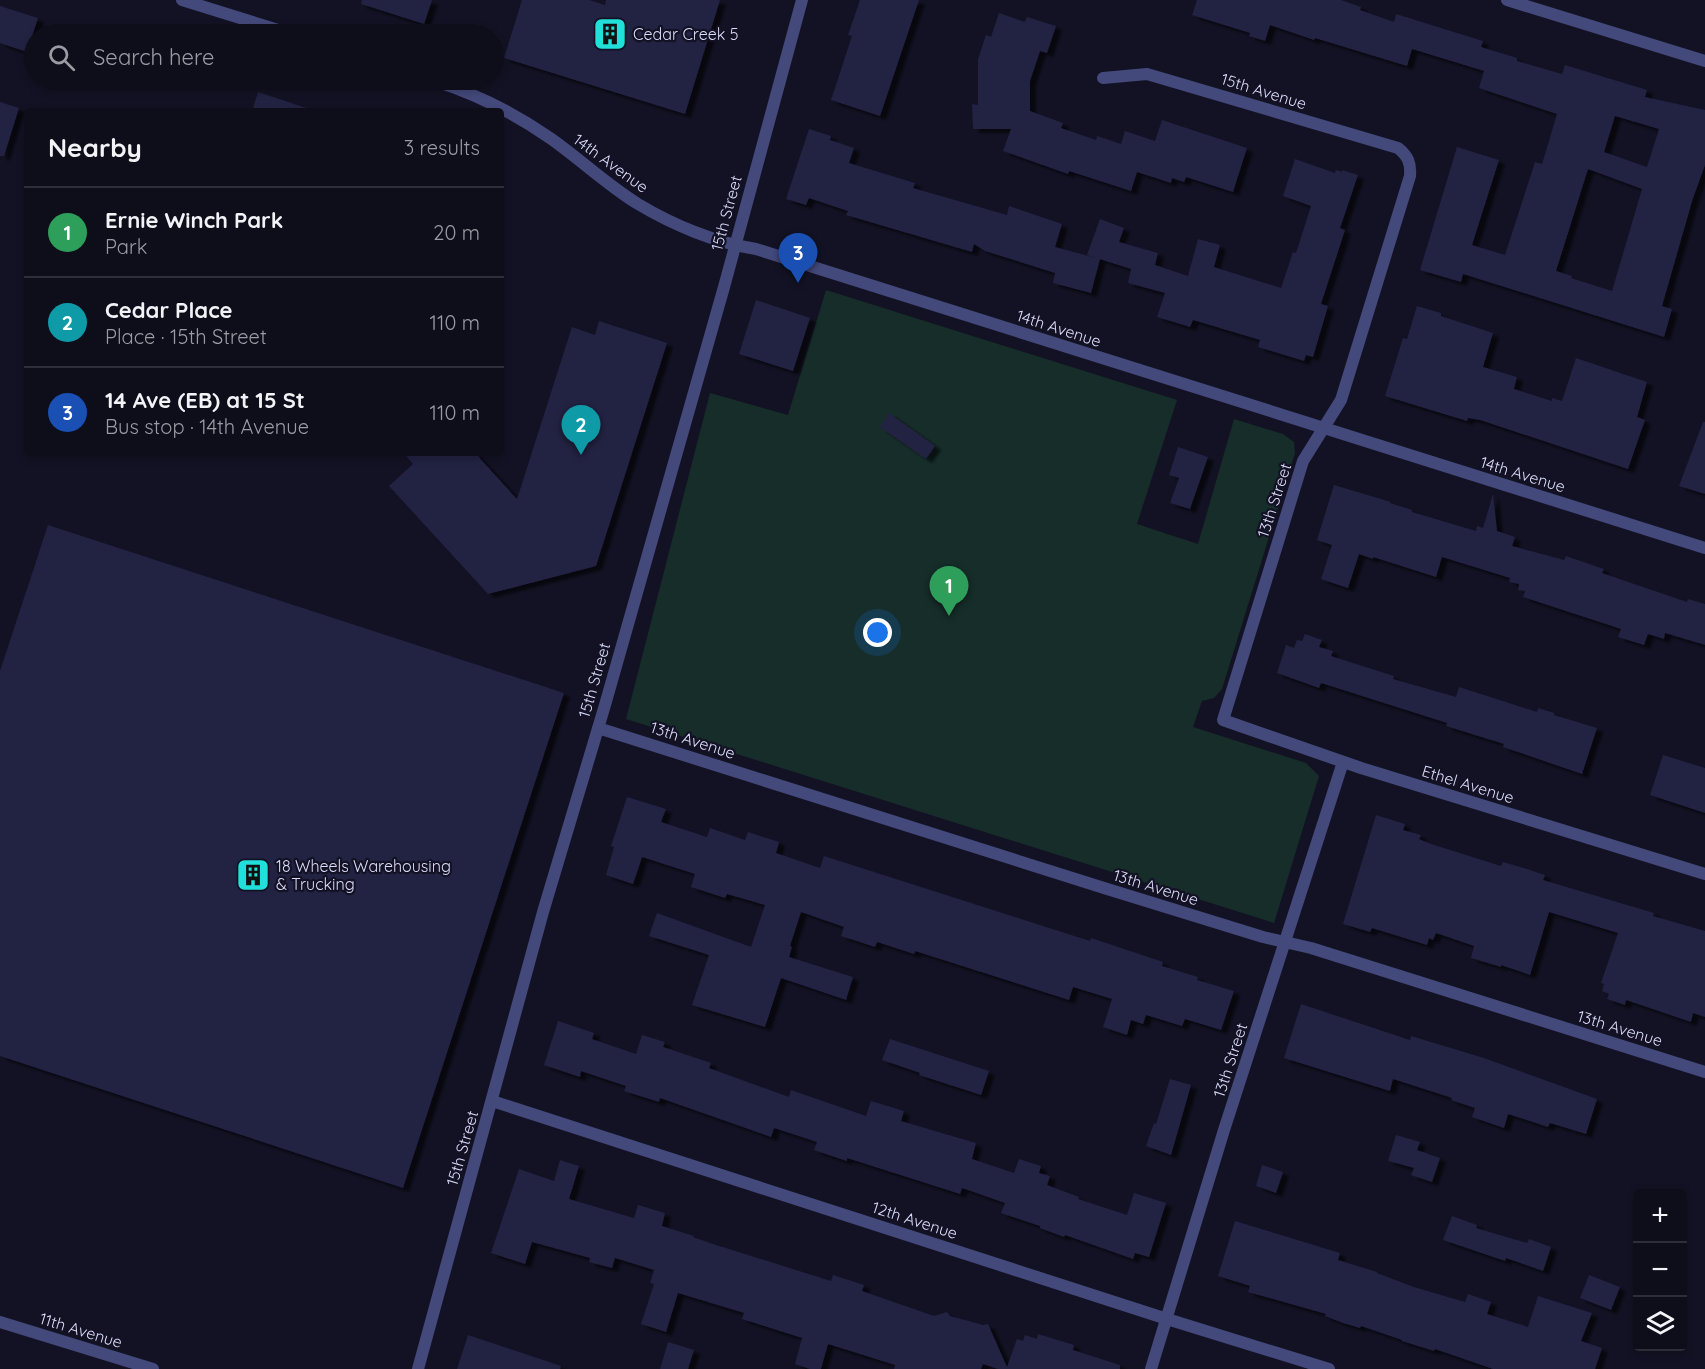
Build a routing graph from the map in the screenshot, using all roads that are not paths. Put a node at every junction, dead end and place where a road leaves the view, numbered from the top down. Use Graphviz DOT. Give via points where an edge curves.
graph roads {
  1 [pos="182,0"];
  2 [pos="802,0"];
  3 [pos="1507,0"];
  4 [pos="259,24"];
  5 [pos="1705,61"];
  6 [pos="1103,78"];
  7 [pos="463,90"];
  8 [pos="500,108"];
  9 [pos="504,110"];
  10 [pos="1409,160"];
  11 [pos="734,246"];
  12 [pos="1324,429"];
  13 [pos="1705,548"];
  14 [pos="1223,720"];
  15 [pos="598,728"];
  16 [pos="1343,762"];
  17 [pos="1705,874"];
  18 [pos="1286,941"];
  19 [pos="1705,1072"];
  20 [pos="492,1101"];
  21 [pos="1167,1319"];
  22 [pos="0,1322"];
  23 [pos="153,1369"];
  24 [pos="418,1369"];
  25 [pos="1151,1369"];
  26 [pos="1329,1369"];
  1 -- 4 [label="street"];
  2 -- 11 [label="street, 15th Street"];
  3 -- 5 [label="street"];
  6 -- 10 [label="street, 15th Avenue" via="1147,74 1398,148"];
  7 -- 8 [label="street, 14th Avenue"];
  9 -- 11 [label="street, 14th Avenue" via="550,138 637,203"];
  10 -- 12 [label="street, 13th Street" via="1410,176 1341,400"];
  11 -- 12 [label="street, 14th Avenue" via="756,249"];
  11 -- 15 [label="street, 15th Street"];
  12 -- 13 [label="street, 14th Avenue"];
  12 -- 14 [label="street, 13th Street" via="1304,461"];
  14 -- 16 [label="street, Ethel Avenue"];
  15 -- 18 [label="street, 13th Avenue" via="1104,888"];
  15 -- 20 [label="street, 15th Street"];
  16 -- 17 [label="street, Ethel Avenue"];
  16 -- 18 [label="street, 13th Street"];
  18 -- 19 [label="street, 13th Avenue"];
  18 -- 21 [label="street, 13th Street"];
  20 -- 21 [label="street, 12th Avenue"];
  20 -- 24 [label="street, 15th Street"];
  21 -- 25 [label="street, 13th Street"];
  21 -- 26 [label="street, 12th Avenue"];
  22 -- 23 [label="street, 11th Avenue"];
}
